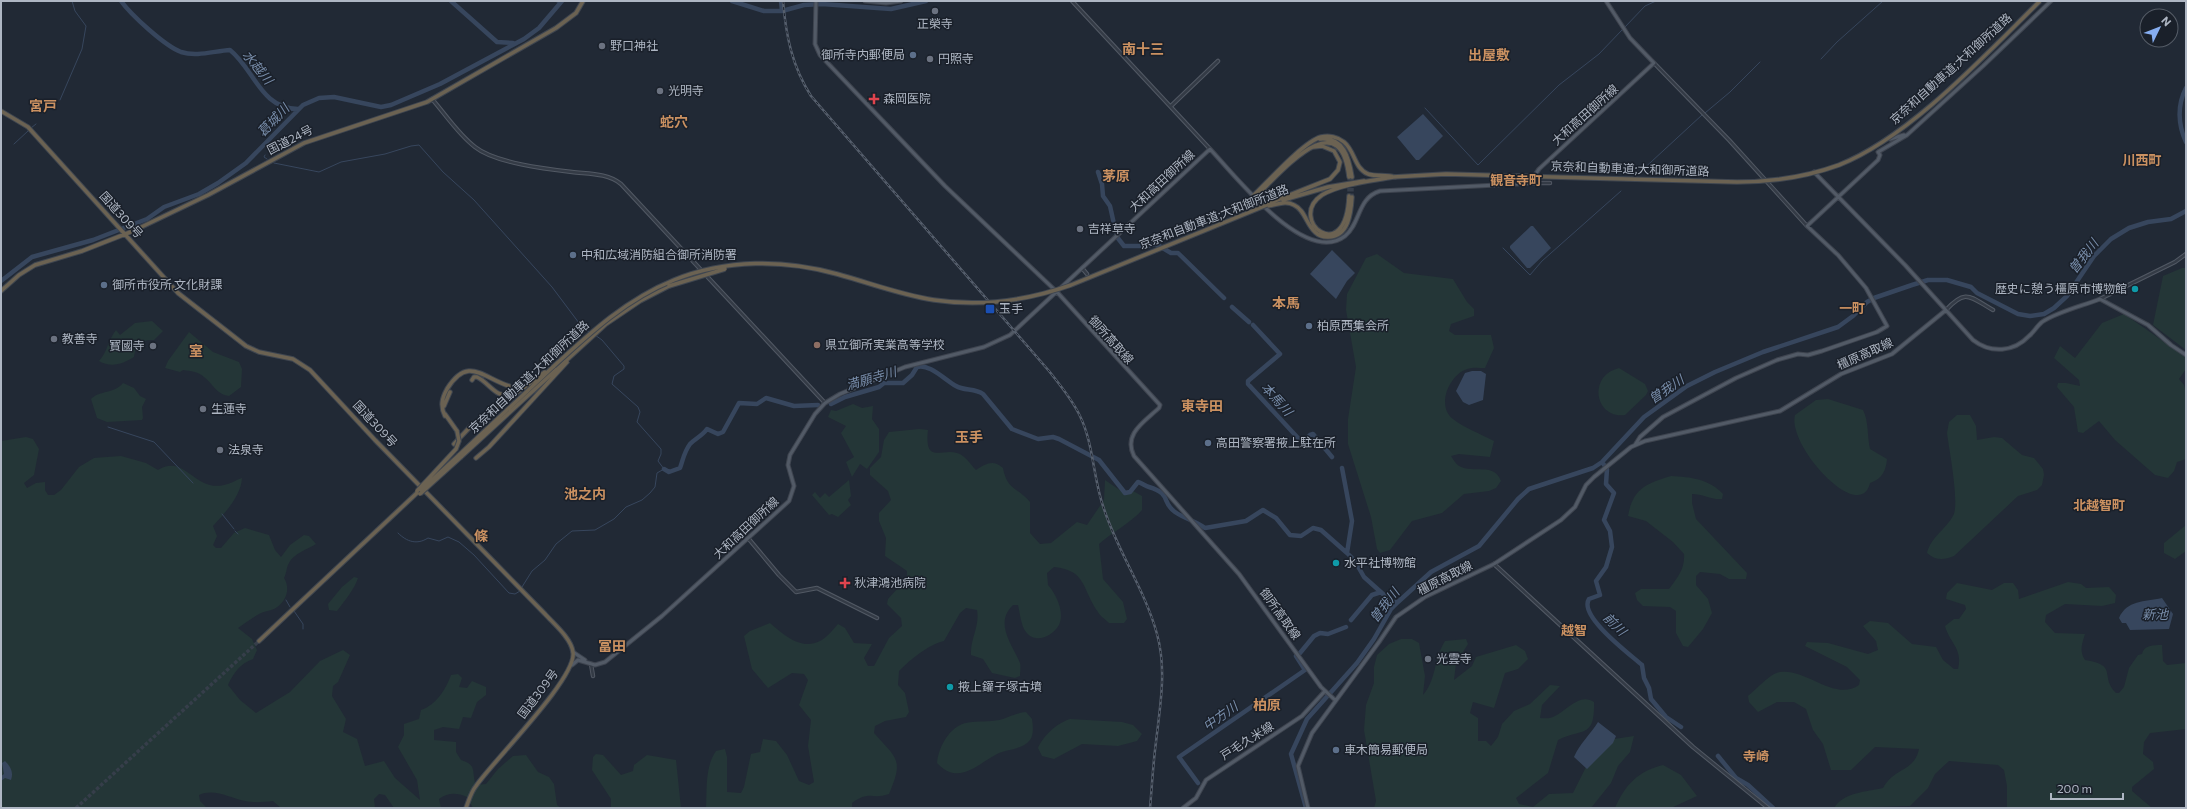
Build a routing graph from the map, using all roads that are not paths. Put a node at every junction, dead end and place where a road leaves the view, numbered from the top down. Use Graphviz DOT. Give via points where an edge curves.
graph roads {
  1 [pos="583,1"];
  2 [pos="816,1"];
  3 [pos="865,1"];
  4 [pos="901,1"];
  5 [pos="1072,1"];
  6 [pos="1606,1"];
  7 [pos="2040,1"];
  8 [pos="2051,1"];
  9 [pos="1218,61"];
  10 [pos="1654,63"];
  11 [pos="432,99"];
  12 [pos="1171,106"];
  13 [pos="1,111"];
  14 [pos="1914,129"];
  15 [pos="1890,139"];
  16 [pos="1311,142"];
  17 [pos="1210,149"];
  18 [pos="1304,152"];
  19 [pos="1813,171"];
  20 [pos="1394,176"];
  21 [pos="1534,183"];
  22 [pos="1550,183"];
  23 [pos="1254,197"];
  24 [pos="1838,197"];
  25 [pos="1267,205"];
  26 [pos="1807,226"];
  27 [pos="124,233"];
  28 [pos="2186,254"];
  29 [pos="752,264"];
  30 [pos="1082,268"];
  31 [pos="1088,274"];
  32 [pos="1,291"];
  33 [pos="1057,292"];
  34 [pos="2100,299"];
  35 [pos="1946,310"];
  36 [pos="1993,310"];
  37 [pos="597,331"];
  38 [pos="2186,355"];
  39 [pos="487,374"];
  40 [pos="535,384"];
  41 [pos="509,386"];
  42 [pos="450,392"];
  43 [pos="518,392"];
  44 [pos="825,403"];
  45 [pos="445,416"];
  46 [pos="454,444"];
  47 [pos="1635,445"];
  48 [pos="476,458"];
  49 [pos="419,492"];
  50 [pos="748,538"];
  51 [pos="349,556"];
  52 [pos="1494,564"];
  53 [pos="877,618"];
  54 [pos="258,641"];
  55 [pos="574,652"];
  56 [pos="587,662"];
  57 [pos="591,664"];
  58 [pos="572,665"];
  59 [pos="593,676"];
  60 [pos="1325,692"];
  61 [pos="1334,699"];
  62 [pos="466,808"];
  63 [pos="1183,808"];
  64 [pos="1308,808"];
  65 [pos="1768,808"];
  1 -- 11 [label="highway, 国道24号" via="576,13 556,28"];
  2 -- 33 [label="main road, 御所高取線" via="815,44 820,55 945,186"];
  3 -- 4 [label="main road"];
  5 -- 12 [label="street"];
  6 -- 10 [label="main road" via="1630,38"];
  7 -- 20 [label="highway, 京奈和自動車道;大和御所道路, bridge" via="1945,92 1890,137 1840,164 1806,175 1771,181 1743,182 1453,174"];
  8 -- 14 [label="main road"];
  9 -- 12 [label="street"];
  10 -- 21 [label="main road, 大和高田御所線" via="1539,169"];
  10 -- 26 [label="street"];
  11 -- 27 [label="highway, 国道24号" via="311,140 208,195"];
  11 -- 44 [label="street" via="468,141 493,157 550,169 607,176 621,184"];
  12 -- 17 [label="street"];
  13 -- 27 [label="highway, 国道309号" via="28,127"];
  14 -- 15 [label="main road"];
  14 -- 24 [label="main road" via="1878,152 1878,160"];
  16 -- 18 [label="highway" via="1326,139 1340,145 1348,157 1350,177 1345,157 1336,145 1320,142"];
  16 -- 20 [label="highway" via="1325,136 1338,138 1349,147 1363,171 1374,176"];
  16 -- 23 [label="highway"];
  17 -- 23 [label="main road, 大和高田御所線"];
  17 -- 30 [label="main road, 大和高田御所線"];
  18 -- 23 [label="highway"];
  18 -- 25 [label="highway" via="1322,146 1334,150 1340,162 1336,174 1326,181"];
  19 -- 24 [label="main road"];
  20 -- 25 [label="highway, 京奈和自動車道;大和御所道路" via="1328,187"];
  20 -- 25 [label="highway" via="1347,187 1322,196 1316,201 1311,211 1312,221 1316,229 1327,234 1341,228 1351,196 1347,225 1341,233 1332,237 1316,233 1300,209 1292,204"];
  21 -- 22 [label="street"];
  21 -- 23 [label="main road, 大和高田御所線" via="1380,191 1362,204 1346,235 1331,242 1316,240 1293,229 1271,214"];
  24 -- 26 [label="main road"];
  24 -- 35 [label="main road"];
  25 -- 29 [label="highway, 京奈和自動車道;大和御所道路, bridge" via="1071,285 1006,302 977,304 934,300 809,268 782,264"];
  26 -- 47 [label="main road, 橿原高取線" via="1839,256 1871,296 1887,326 1822,351 1777,360 1736,378 1663,417 1640,437"];
  27 -- 32 [label="highway, 国道24号" via="82,251 35,265 18,275"];
  27 -- 55 [label="highway, 国道309号" via="178,293 246,346 259,352 293,359 310,370 545,614 566,638"];
  28 -- 34 [label="street"];
  29 -- 37 [label="highway, 京奈和自動車道;大和御所道路, bridge" via="713,272 669,286 629,308"];
  29 -- 40 [label="highway, 京奈和自動車道;大和御所道路, bridge" via="699,272 674,280 650,292 603,322"];
  30 -- 31 [label="street"];
  30 -- 33 [label="main road, 大和高田御所線"];
  33 -- 44 [label="main road, 大和高田御所線" via="1021,326 995,343 905,367 840,394"];
  33 -- 60 [label="main road, 御所高取線" via="1160,405 1134,432 1131,450 1254,592"];
  34 -- 35 [label="main road" via="2043,322 2021,344 2003,350 1977,343"];
  34 -- 38 [label="main road" via="2148,325"];
  35 -- 36 [label="street" via="1963,296 1969,296"];
  35 -- 47 [label="main road, 橿原高取線" via="1892,354 1838,376 1780,411"];
  37 -- 40 [label="highway, 京奈和自動車道;大和御所道路, bridge"];
  37 -- 48 [label="highway"];
  39 -- 41 [label="highway"];
  39 -- 43 [label="highway" via="476,374 472,380 475,376 479,377 491,389 503,395"];
  39 -- 45 [label="highway" via="471,371 455,379 443,398"];
  40 -- 43 [label="highway"];
  40 -- 49 [label="highway, 京奈和自動車道;大和御所道路, bridge"];
  42 -- 45 [label="highway" via="444,404"];
  43 -- 46 [label="highway" via="470,427"];
  44 -- 50 [label="main road, 大和高田御所線" via="815,414 790,455 788,465 794,486 791,496"];
  45 -- 49 [label="highway, bridge" via="457,431 459,440 456,449"];
  47 -- 52 [label="main road, 橿原高取線" via="1588,482 1570,514"];
  49 -- 51 [label="highway, 京奈和自動車道;大和御所道路"];
  49 -- 51 [label="highway, 京奈和自動車道;大和御所道路"];
  50 -- 53 [label="street" via="796,592 812,588 823,590"];
  50 -- 57 [label="main road, 大和高田御所線" via="662,616 605,662"];
  51 -- 54 [label="highway, 京奈和自動車道;大和御所道路"];
  52 -- 61 [label="main road, 橿原高取線" via="1425,597 1396,617"];
  52 -- 65 [label="street" via="1693,747"];
  55 -- 56 [label="main road"];
  55 -- 58 [label="highway, 国道309号"];
  56 -- 57 [label="main road"];
  56 -- 58 [label="main road" via="578,660"];
  57 -- 59 [label="street"];
  58 -- 62 [label="highway, 国道309号" via="532,720 480,779"];
  60 -- 61 [label="main road, 御所高取線"];
  60 -- 63 [label="main road, 戸毛久米線" via="1302,716 1206,780 1196,798"];
  61 -- 64 [label="main road, 橿原高取線" via="1312,733 1299,761 1298,772"];
}
